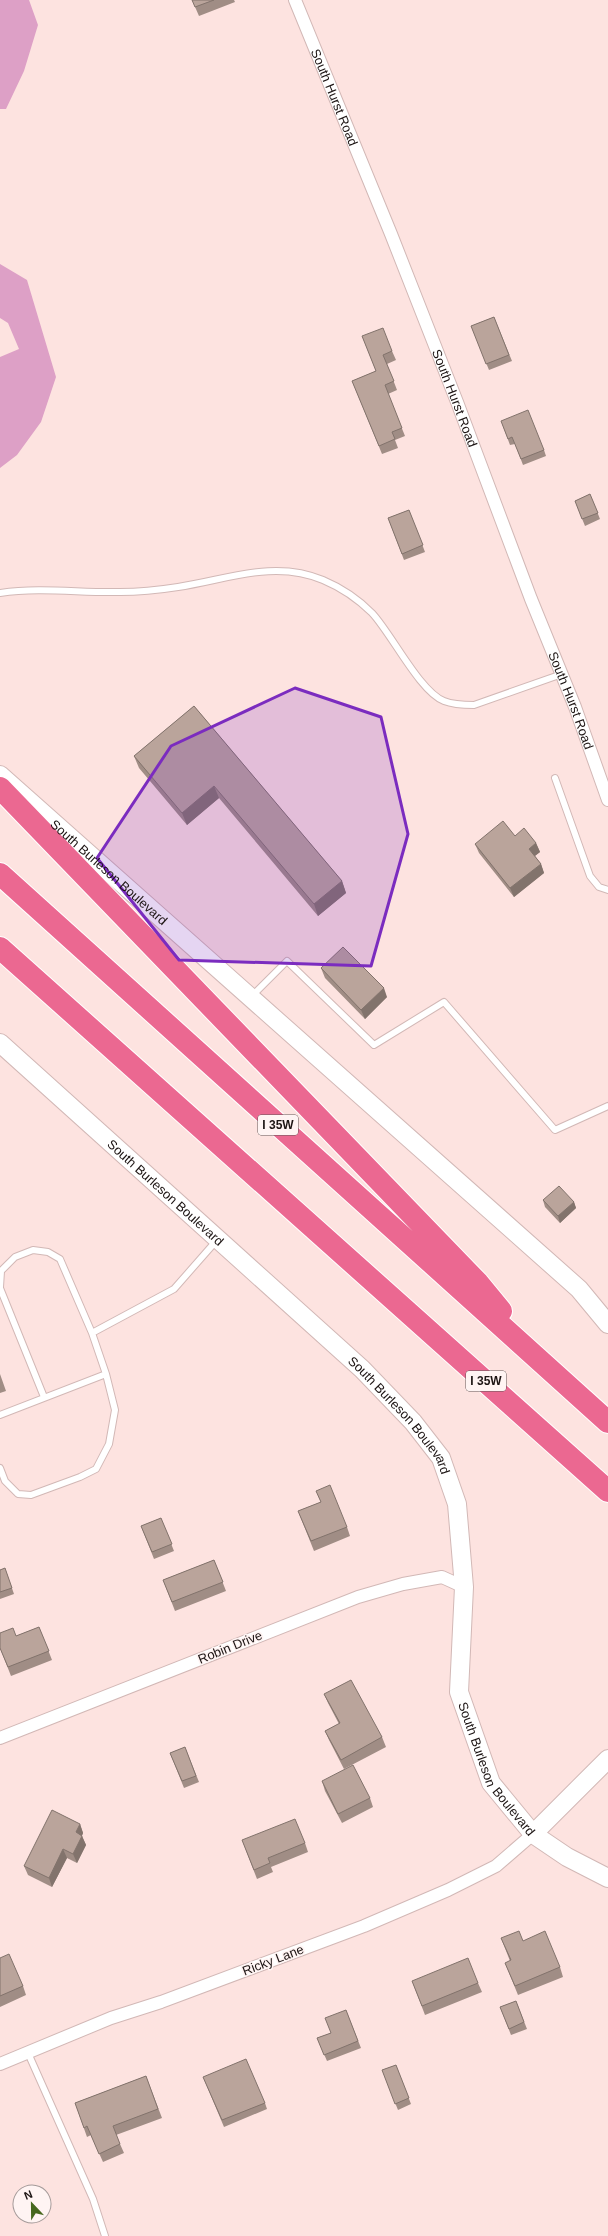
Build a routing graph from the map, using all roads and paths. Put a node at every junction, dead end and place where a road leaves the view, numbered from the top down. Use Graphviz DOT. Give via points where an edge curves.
graph roads {
  1 [pos="295,0"];
  2 [pos="0,593"];
  3 [pos="562,674"];
  4 [pos="0,775"];
  5 [pos="555,778"];
  6 [pos="0,788"];
  7 [pos="608,800"];
  8 [pos="0,874"];
  9 [pos="608,890"];
  10 [pos="0,948"];
  11 [pos="250,998"];
  12 [pos="0,1043"];
  13 [pos="608,1106"];
  14 [pos="218,1239"];
  15 [pos="0,1287"];
  16 [pos="608,1324"];
  17 [pos="92,1333"];
  18 [pos="106,1374"];
  19 [pos="556,1376"];
  20 [pos="44,1398"];
  21 [pos="0,1415"];
  22 [pos="608,1422"];
  23 [pos="0,1468"];
  24 [pos="608,1491"];
  25 [pos="464,1587"];
  26 [pos="0,1738"];
  27 [pos="608,1759"];
  28 [pos="533,1834"];
  29 [pos="608,1878"];
  30 [pos="28,2053"];
  31 [pos="0,2064"];
  32 [pos="105,2236"];
  1 -- 3 [label="street, South Hurst Road" via="391,234"];
  2 -- 3 [label="lane" via="34,589 121,592 177,587 266,570 290,571 321,579 350,593 373,614 405,660 430,690 443,701 474,705"];
  3 -- 7 [label="street, South Hurst Road"];
  4 -- 11 [label="main road, South Burleson Boulevard"];
  5 -- 9 [label="lane" via="590,876 599,887"];
  6 -- 19 [label="highway" via="478,1284"];
  8 -- 19 [label="highway, I 35W"];
  10 -- 24 [label="highway, I 35W"];
  11 -- 13 [label="lane" via="287,962 374,1045 444,1002 554,1130"];
  11 -- 16 [label="main road, South Burleson Boulevard" via="579,1290"];
  12 -- 14 [label="main road, South Burleson Boulevard"];
  14 -- 17 [label="lane" via="174,1289"];
  14 -- 25 [label="main road, South Burleson Boulevard" via="362,1369 413,1422 441,1458 457,1504"];
  15 -- 17 [label="lane" via="1,1271 15,1257 33,1250 48,1252 60,1259"];
  15 -- 20 [label="lane"];
  17 -- 18 [label="lane"];
  18 -- 20 [label="lane"];
  18 -- 23 [label="lane" via="115,1410 109,1444 96,1468 80,1477 31,1495 18,1494 5,1481"];
  19 -- 22 [label="highway, I 35W"];
  20 -- 21 [label="lane"];
  25 -- 26 [label="street, Robin Drive" via="442,1577 403,1584 358,1597"];
  25 -- 28 [label="main road, South Burleson Boulevard" via="459,1692 490,1783"];
  27 -- 28 [label="main road"];
  28 -- 29 [label="main road, South Burleson Boulevard" via="567,1857"];
  28 -- 30 [label="street, Ricky Lane" via="496,1866 448,1890 364,1926 162,2002 112,2018"];
  30 -- 31 [label="street, Ricky Lane"];
  30 -- 32 [label="lane" via="93,2199"];
}
